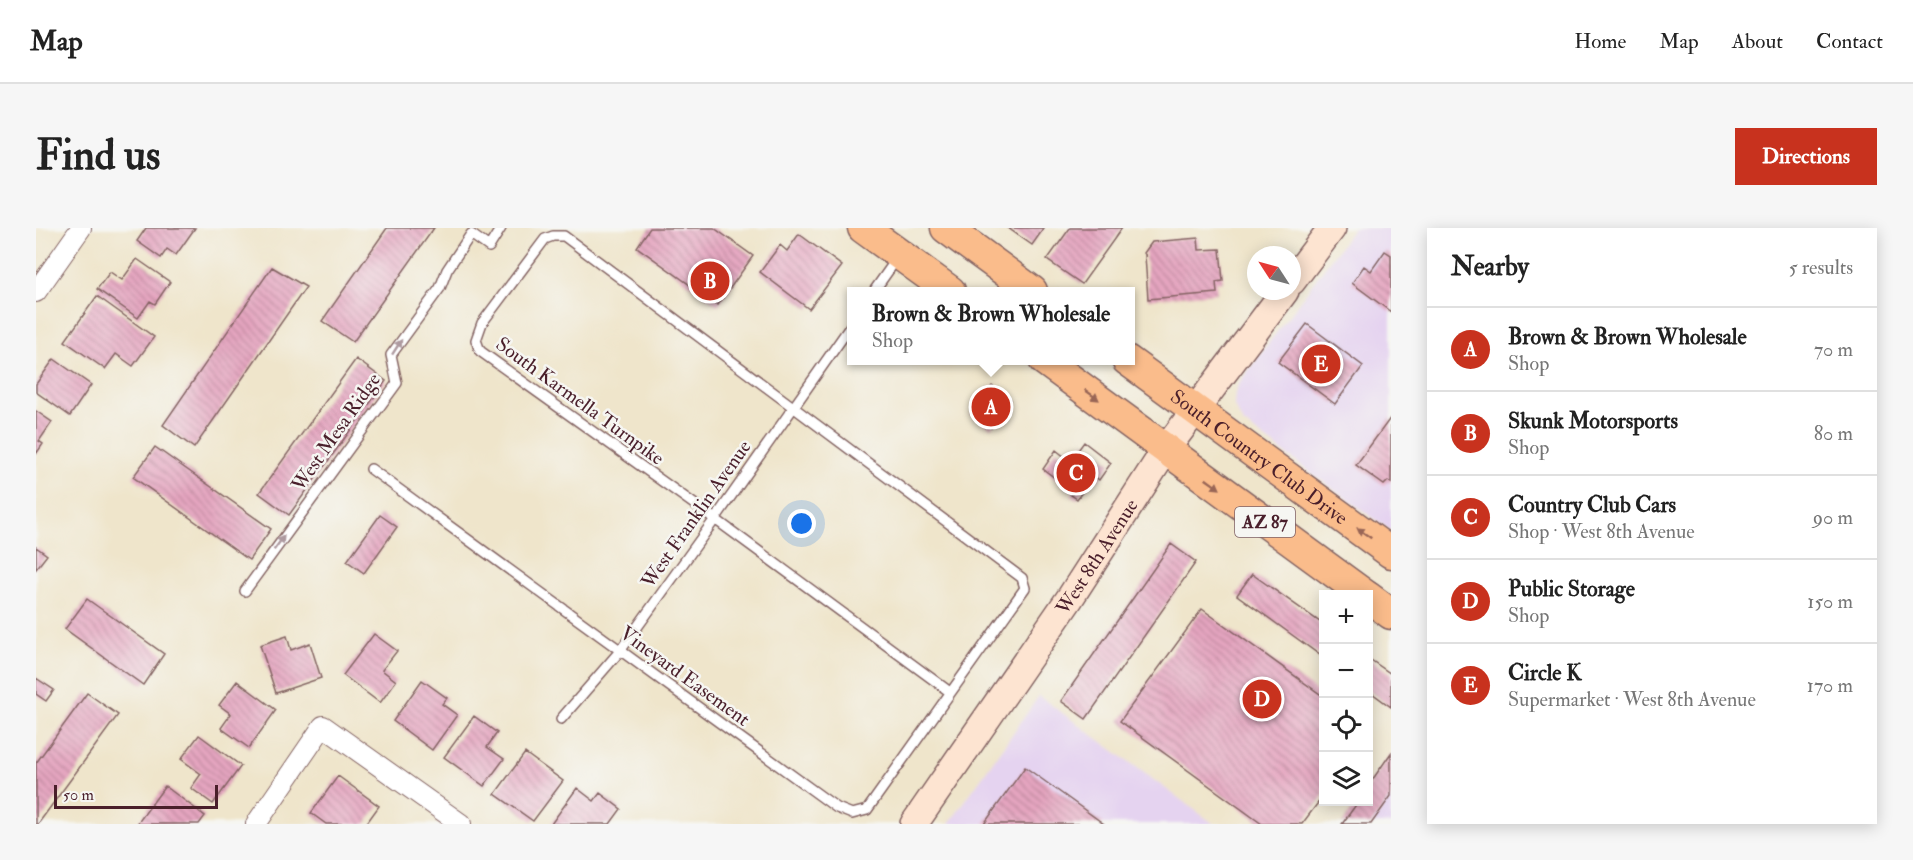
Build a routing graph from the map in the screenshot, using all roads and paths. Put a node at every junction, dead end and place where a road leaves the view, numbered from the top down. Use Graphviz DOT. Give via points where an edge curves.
graph roads {
  1 [pos="81,228"];
  2 [pos="501,228"];
  3 [pos="863,228"];
  4 [pos="1332,228"];
  5 [pos="963,236"];
  6 [pos="900,255"];
  7 [pos="1301,269"];
  8 [pos="877,287"];
  9 [pos="944,287"];
  10 [pos="1027,287"];
  11 [pos="36,292"];
  12 [pos="1278,300"];
  13 [pos="847,331"];
  14 [pos="1051,365"];
  15 [pos="1134,365"];
  16 [pos="794,407"];
  17 [pos="1196,411"];
  18 [pos="1166,449"];
  19 [pos="371,469"];
  20 [pos="715,519"];
  21 [pos="1391,553"];
  22 [pos="1360,590"];
  23 [pos="245,591"];
  24 [pos="1373,601"];
  25 [pos="1391,614"];
  26 [pos="620,651"];
  27 [pos="950,692"];
  28 [pos="561,719"];
  29 [pos="256,824"];
  30 [pos="461,824"];
  31 [pos="914,824"];
  1 -- 11 [label="street"];
  23 -- 2 [label="lane, West Mesa Ridge, one-way" via="397,382 391,354 440,288 471,234 489,247"];
  3 -- 6 [label="main road"];
  4 -- 7 [label="street"];
  5 -- 10 [label="main road"];
  6 -- 8 [label="lane"];
  6 -- 9 [label="main road"];
  12 -- 17 [label="street, West 8th Avenue"];
  13 -- 16 [label="lane, West Franklin Avenue"];
  14 -- 18 [label="main road, AZ 87, one-way"];
  15 -- 17 [label="main road, South Country Club Drive / AZ 87"];
  16 -- 20 [label="lane, West Franklin Avenue"];
  16 -- 20 [label="lane, South Karmella Turnpike" via="564,236 545,239 482,323 476,340 480,351"];
  16 -- 27 [label="lane, South Karmella Turnpike" via="1022,578 1025,588"];
  17 -- 18 [label="street, West 8th Avenue"];
  21 -- 17 [label="main road, South Country Club Drive / AZ 87, one-way"];
  18 -- 22 [label="main road, AZ 87, one-way"];
  18 -- 31 [label="street, West 8th Avenue" via="1070,598"];
  19 -- 26 [label="lane, Vineyard Easement"];
  20 -- 26 [label="lane, West Franklin Avenue"];
  20 -- 27 [label="lane, South Karmella Turnpike"];
  24 -- 25 [label="main road"];
  26 -- 27 [label="lane, Vineyard Easement" via="837,808 852,814 867,810"];
  26 -- 28 [label="lane, West Franklin Avenue"];
  29 -- 30 [label="street" via="323,726"];
}
